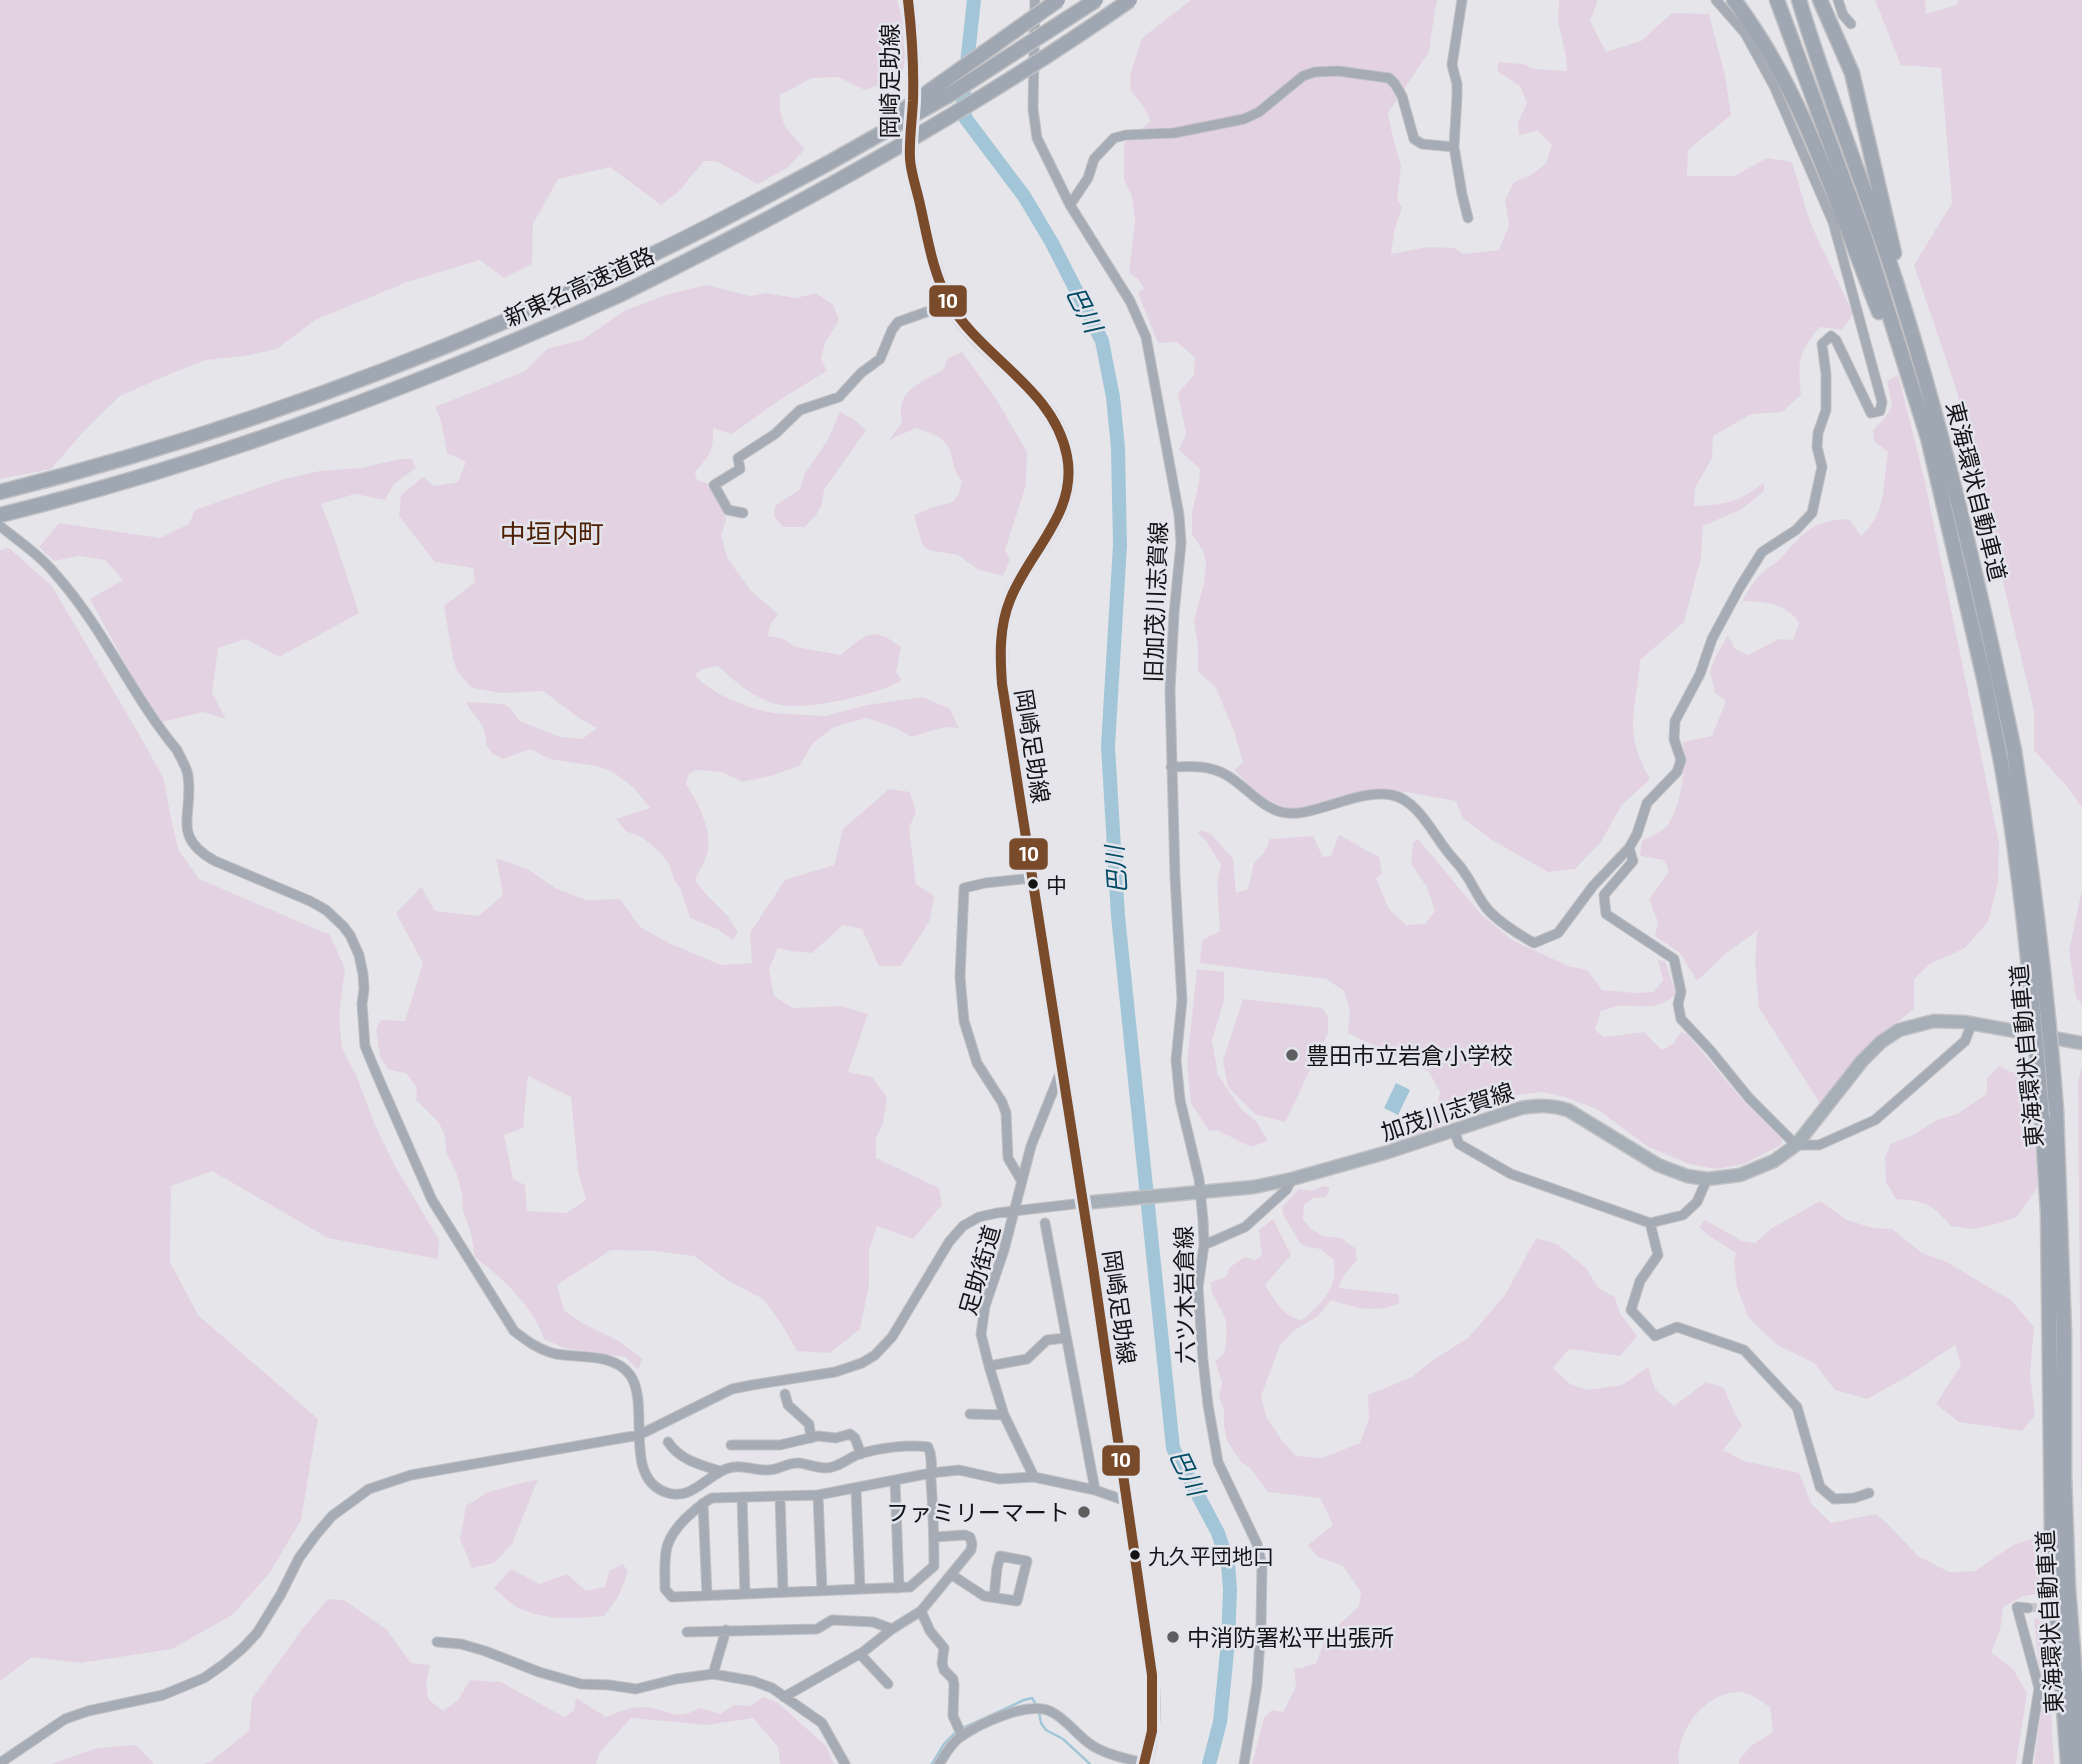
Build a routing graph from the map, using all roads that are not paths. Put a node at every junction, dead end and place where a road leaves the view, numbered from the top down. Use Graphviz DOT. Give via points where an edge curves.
graph roads {
  1 [pos="908,0"];
  2 [pos="1035,0"];
  3 [pos="1058,0"];
  4 [pos="1096,0"];
  5 [pos="1130,0"];
  6 [pos="1138,0"];
  7 [pos="1462,0"];
  8 [pos="1716,0"];
  9 [pos="1734,0"];
  10 [pos="1777,0"];
  11 [pos="1799,0"];
  12 [pos="1820,0"];
  13 [pos="1838,0"];
  14 [pos="1851,24"];
  15 [pos="1087,30"];
  16 [pos="1454,147"];
  17 [pos="825,165"];
  18 [pos="1070,205"];
  19 [pos="1468,218"];
  20 [pos="948,302"];
  21 [pos="1918,357"];
  22 [pos="1928,438"];
  23 [pos="0,492"];
  24 [pos="743,513"];
  25 [pos="0,515"];
  26 [pos="0,526"];
  27 [pos="2007,753"];
  28 [pos="1171,767"];
  29 [pos="1629,848"];
  30 [pos="1032,878"];
  31 [pos="1972,1023"];
  32 [pos="2082,1043"];
  33 [pos="1061,1071"];
  34 [pos="1454,1131"];
  35 [pos="1796,1145"];
  36 [pos="1292,1179"];
  37 [pos="1021,1180"];
  38 [pos="1707,1180"];
  39 [pos="1196,1193"];
  40 [pos="1083,1203"];
  41 [pos="1015,1211"];
  42 [pos="1045,1223"];
  43 [pos="1650,1223"];
  44 [pos="1204,1245"];
  45 [pos="1066,1338"];
  46 [pos="989,1366"];
  47 [pos="785,1394"];
  48 [pos="970,1414"];
  49 [pos="1004,1415"];
  50 [pos="639,1434"];
  51 [pos="811,1438"];
  52 [pos="668,1442"];
  53 [pos="731,1445"];
  54 [pos="861,1454"];
  55 [pos="720,1471"];
  56 [pos="931,1473"];
  57 [pos="1034,1477"];
  58 [pos="895,1481"];
  59 [pos="856,1489"];
  60 [pos="1095,1490"];
  61 [pos="1869,1493"];
  62 [pos="818,1495"];
  63 [pos="741,1497"];
  64 [pos="780,1497"];
  65 [pos="1126,1501"];
  66 [pos="703,1503"];
  67 [pos="934,1537"];
  68 [pos="952,1575"];
  69 [pos="898,1588"];
  70 [pos="860,1589"];
  71 [pos="822,1590"];
  72 [pos="783,1591"];
  73 [pos="745,1594"];
  74 [pos="707,1595"];
  75 [pos="994,1597"];
  76 [pos="2028,1608"];
  77 [pos="921,1611"];
  78 [pos="892,1629"];
  79 [pos="726,1630"];
  80 [pos="687,1632"];
  81 [pos="437,1642"];
  82 [pos="860,1654"];
  83 [pos="713,1674"];
  84 [pos="888,1684"];
  85 [pos="784,1697"];
  86 [pos="962,1736"];
  87 [pos="0,1763"];
  88 [pos="845,1764"];
  89 [pos="939,1764"];
  90 [pos="1144,1764"];
  91 [pos="1244,1764"];
  92 [pos="2027,1764"];
  93 [pos="2068,1764"];
  94 [pos="2082,1764"];
  1 -- 20 [label="main road, 岡崎足助線" via="914,42 910,162"];
  2 -- 18 [label="street, 旧加茂川志賀線" via="1033,109 1037,138"];
  3 -- 17 [label="highway, bridge"];
  4 -- 17 [label="highway, 新東名高速道路, bridge" via="948,95"];
  5 -- 15 [label="highway, 新東名高速道路, bridge"];
  6 -- 15 [label="highway, bridge"];
  7 -- 16 [label="street" via="1452,65 1457,84"];
  8 -- 29 [label="street" via="1745,33 1774,86 1833,222 1882,402 1880,411 1871,413 1836,340 1831,336 1822,344 1826,410 1818,432 1822,467 1812,513 1796,530 1762,552 1740,587 1675,721 1674,739 1681,760 1677,772 1647,803"];
  9 -- 22 [label="highway" via="1768,49 1808,130"];
  10 -- 22 [label="highway" via="1865,238"];
  11 -- 21 [label="highway"];
  12 -- 21 [label="highway" via="1852,73 1913,317"];
  13 -- 14 [label="street"];
  15 -- 25 [label="highway, 新東名高速道路, bridge" via="882,157 730,241 547,328 283,431"];
  16 -- 18 [label="street" via="1414,139 1402,96 1389,78 1315,72 1244,119 1174,133 1114,138 1094,159"];
  16 -- 19 [label="street"];
  17 -- 23 [label="highway, 新東名高速道路" via="650,256 417,357 155,449"];
  18 -- 28 [label="street, 旧加茂川志賀線" via="1130,302 1146,337 1179,514"];
  20 -- 24 [label="street" via="898,322 880,359 839,397 800,410 775,434 738,458 740,469 714,485 729,510"];
  20 -- 30 [label="main road, 岡崎足助線" via="962,323 1046,409 1059,429 1067,456 1061,514 1013,591 1001,634 1002,684"];
  21 -- 27 [label="highway, 東海環状自動車道" via="1960,510"];
  22 -- 27 [label="highway, 東海環状自動車道" via="1983,674"];
  26 -- 50 [label="street" via="58,577 177,750 188,773 186,828 202,854 310,901 343,926 359,955 363,974 365,1046 432,1200 514,1331 533,1346 617,1363 631,1376"];
  27 -- 93 [label="highway, 東海環状自動車道, bridge" via="2033,1003 2048,1213 2052,1545"];
  27 -- 94 [label="highway, 東海環状自動車道, bridge" via="2028,845 2052,1055 2064,1332 2068,1587"];
  28 -- 29 [label="street" via="1193,765 1227,775 1282,812 1301,812 1378,794 1406,801 1463,871 1488,911 1534,943 1558,933"];
  28 -- 39 [label="street, 旧加茂川志賀線" via="1182,1000 1176,1060"];
  29 -- 35 [label="street" via="1633,861 1604,895 1606,914 1674,959 1681,1019"];
  30 -- 33 [label="main road, 岡崎足助線"];
  30 -- 37 [label="street" via="964,888 960,977 964,1021 977,1063 1002,1102 1008,1158"];
  31 -- 32 [label="main road, 加茂川志賀線"];
  31 -- 35 [label="street" via="1965,1041 1875,1120 1819,1145"];
  31 -- 35 [label="main road, 加茂川志賀線" via="1934,1021 1899,1030 1881,1042"];
  33 -- 37 [label="street, 足助街道"];
  33 -- 40 [label="main road, 岡崎足助線"];
  34 -- 36 [label="main road, 加茂川志賀線"];
  34 -- 38 [label="main road, 加茂川志賀線" via="1521,1108 1552,1106 1568,1110 1658,1165"];
  34 -- 43 [label="street" via="1459,1144 1511,1174"];
  35 -- 38 [label="main road, 加茂川志賀線" via="1759,1169"];
  36 -- 39 [label="main road, 加茂川志賀線"];
  36 -- 44 [label="street" via="1245,1227"];
  37 -- 41 [label="street, 足助街道"];
  38 -- 43 [label="street" via="1697,1202 1683,1214"];
  39 -- 40 [label="main road, 加茂川志賀線"];
  39 -- 44 [label="street, 六ツ木岩倉線"];
  40 -- 41 [label="street"];
  40 -- 65 [label="main road, 岡崎足助線"];
  41 -- 46 [label="street, 足助街道" via="985,1306 981,1334"];
  41 -- 50 [label="street" via="979,1216 963,1226 891,1337 862,1363 732,1390"];
  42 -- 45 [label="street"];
  43 -- 61 [label="street" via="1658,1255 1640,1281 1631,1310 1655,1336 1677,1327 1744,1350 1797,1407 1820,1487 1834,1499"];
  44 -- 91 [label="street, 六ツ木岩倉線" via="1198,1287 1218,1462 1262,1564 1256,1685"];
  45 -- 46 [label="street" via="1047,1340 1027,1359"];
  45 -- 60 [label="street"];
  46 -- 49 [label="street, 足助街道"];
  47 -- 51 [label="street" via="789,1405 809,1424"];
  48 -- 49 [label="street"];
  49 -- 57 [label="street, 足助街道"];
  50 -- 55 [label="street" via="647,1477 663,1492 687,1494"];
  50 -- 87 [label="street" via="411,1475 369,1489 332,1516 315,1536 257,1633 224,1664 163,1695 65,1719"];
  51 -- 53 [label="street" via="780,1445"];
  51 -- 54 [label="street" via="850,1434"];
  52 -- 55 [label="street" via="686,1459"];
  54 -- 55 [label="street" via="827,1468 796,1463 768,1470 737,1466"];
  54 -- 56 [label="street" via="928,1447"];
  56 -- 57 [label="street" via="958,1470 999,1479"];
  56 -- 58 [label="street"];
  56 -- 67 [label="street"];
  57 -- 60 [label="street"];
  58 -- 59 [label="street"];
  58 -- 69 [label="street"];
  59 -- 62 [label="street"];
  59 -- 70 [label="street"];
  60 -- 65 [label="street"];
  62 -- 64 [label="street"];
  62 -- 71 [label="street"];
  63 -- 64 [label="street"];
  63 -- 66 [label="street"];
  63 -- 73 [label="street"];
  64 -- 72 [label="street"];
  65 -- 90 [label="main road, 岡崎足助線" via="1152,1685 1152,1730"];
  66 -- 74 [label="street"];
  66 -- 74 [label="street" via="669,1538 665,1589 672,1597"];
  67 -- 68 [label="street" via="970,1538 971,1550"];
  67 -- 69 [label="street" via="934,1566 910,1587"];
  68 -- 75 [label="street" via="984,1597"];
  68 -- 77 [label="street"];
  69 -- 70 [label="street"];
  70 -- 71 [label="street"];
  71 -- 72 [label="street"];
  72 -- 73 [label="street"];
  73 -- 74 [label="street"];
  75 -- 75 [label="street" via="1017,1601 1027,1561 1000,1556"];
  76 -- 92 [label="street" via="2017,1607 2039,1688"];
  77 -- 78 [label="street"];
  77 -- 86 [label="street" via="944,1648 944,1670 953,1679 953,1716"];
  78 -- 79 [label="street" via="873,1622 832,1620 817,1629"];
  78 -- 82 [label="street"];
  79 -- 80 [label="street"];
  79 -- 83 [label="street"];
  81 -- 83 [label="street" via="461,1644 581,1684 636,1689"];
  82 -- 84 [label="street"];
  82 -- 85 [label="street"];
  83 -- 85 [label="street" via="753,1681"];
  85 -- 88 [label="street" via="822,1723"];
  86 -- 89 [label="street"];
  86 -- 90 [label="street" via="1024,1709 1050,1711 1092,1745"];
}
